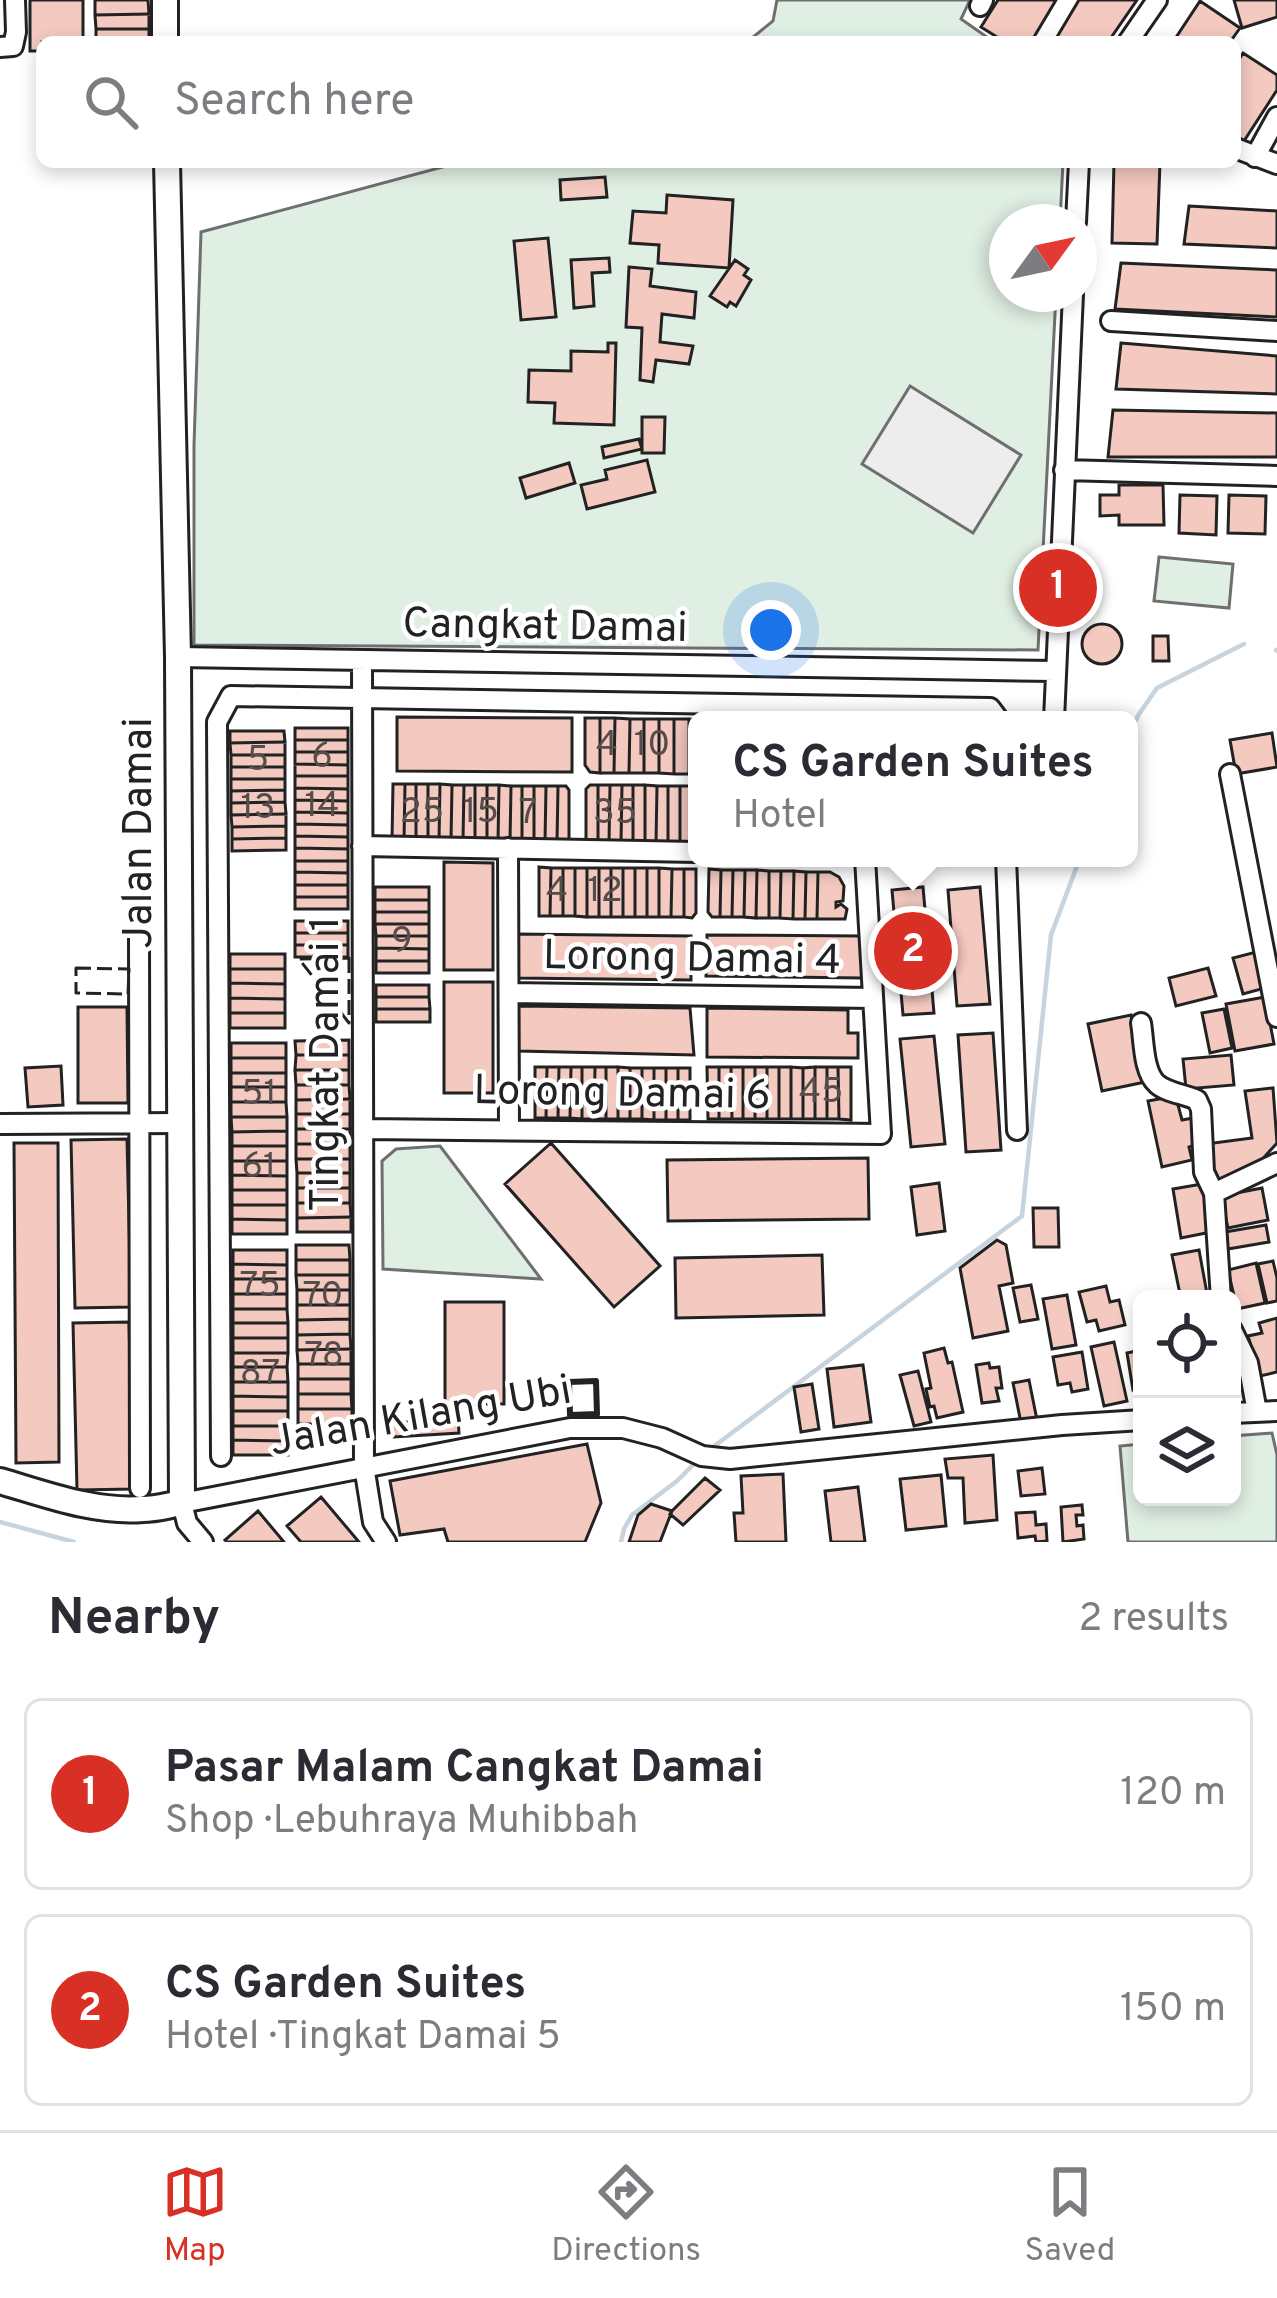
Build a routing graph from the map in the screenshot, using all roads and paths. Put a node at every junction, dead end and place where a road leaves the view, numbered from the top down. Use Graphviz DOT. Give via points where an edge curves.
graph roads {
  1 [pos="15,0"];
  2 [pos="165,0"];
  3 [pos="1157,0"];
  4 [pos="165,36"];
  5 [pos="1132,36"];
  6 [pos="6,46"];
  7 [pos="1277,117"];
  8 [pos="1241,151"];
  9 [pos="1255,157"];
  10 [pos="1277,164"];
  11 [pos="167,168"];
  12 [pos="1079,168"];
  13 [pos="1077,204"];
  14 [pos="1072,312"];
  15 [pos="1112,321"];
  16 [pos="1277,331"];
  17 [pos="1064,470"];
  18 [pos="1277,476"];
  19 [pos="178,657"];
  20 [pos="362,661"];
  21 [pos="1055,671"];
  22 [pos="231,696"];
  23 [pos="362,698"];
  24 [pos="876,711"];
  25 [pos="1054,711"];
  26 [pos="1230,774"];
  27 [pos="362,846"];
  28 [pos="508,848"];
  29 [pos="688,852"];
  30 [pos="866,867"];
  31 [pos="1006,867"];
  32 [pos="139,932"];
  33 [pos="509,993"];
  34 [pos="873,998"];
  35 [pos="1277,1017"];
  36 [pos="1141,1023"];
  37 [pos="139,1123"];
  38 [pos="180,1123"];
  39 [pos="0,1124"];
  40 [pos="363,1129"];
  41 [pos="509,1130"];
  42 [pos="1017,1130"];
  43 [pos="1277,1163"];
  44 [pos="1214,1193"];
  45 [pos="219,1236"];
  46 [pos="181,1238"];
  47 [pos="1220,1290"];
  48 [pos="1241,1349"];
  49 [pos="1267,1411"];
  50 [pos="1133,1421"];
  51 [pos="220,1456"];
  52 [pos="364,1466"];
  53 [pos="0,1480"];
  54 [pos="140,1488"];
  55 [pos="182,1503"];
  56 [pos="203,1542"];
  57 [pos="386,1542"];
  1 -- 6 [label="street" via="16,32"];
  2 -- 4 [label="main road"];
  3 -- 5 [label="street"];
  7 -- 9 [label="street"];
  8 -- 9 [label="street"];
  9 -- 10 [label="street"];
  11 -- 19 [label="main road, Jalan Damai"];
  12 -- 13 [label="street"];
  14 -- 17 [label="street"];
  15 -- 16 [label="street"];
  17 -- 18 [label="street"];
  17 -- 21 [label="street"];
  19 -- 20 [label="street, Cangkat Damai"];
  19 -- 38 [label="main road, Jalan Damai"];
  20 -- 21 [label="street, Cangkat Damai"];
  20 -- 23 [label="street, Tingkat Damai 1"];
  21 -- 25 [label="street"];
  22 -- 23 [label="street, Cangkat Damai"];
  22 -- 45 [label="street, Jalan Damai" via="217,722"];
  23 -- 24 [label="street, Cangkat Damai"];
  23 -- 27 [label="street, Tingkat Damai 1"];
  26 -- 35 [label="street"];
  27 -- 28 [label="street"];
  27 -- 40 [label="street, Tingkat Damai 1"];
  28 -- 29 [label="street"];
  28 -- 33 [label="street"];
  30 -- 34 [label="street"];
  31 -- 42 [label="street"];
  32 -- 37 [label="street, Jalan Damai"];
  33 -- 34 [label="street, Lorong Damai 4"];
  33 -- 41 [label="street"];
  34 -- 41 [label="street, Lorong Damai 6" via="881,1134"];
  36 -- 44 [label="street" via="1154,1081 1201,1109 1204,1172"];
  37 -- 38 [label="street"];
  37 -- 39 [label="street"];
  37 -- 54 [label="street, Jalan Damai"];
  38 -- 46 [label="main road, Jalan Damai"];
  40 -- 41 [label="street, Lorong Damai 6"];
  40 -- 52 [label="street, Tingkat Damai 1"];
  43 -- 44 [label="street"];
  44 -- 47 [label="street"];
  45 -- 46 [label="street"];
  45 -- 51 [label="street, Jalan Damai"];
  46 -- 55 [label="main road, Jalan Damai"];
  48 -- 49 [label="street"];
  50 -- 52 [label="street, Jalan Kilang Ubi" via="730,1459 598,1426"];
  52 -- 55 [label="street, Jalan Kilang Ubi"];
  52 -- 57 [label="street, Tingkat Damai 1" via="373,1522"];
  53 -- 55 [label="main road, Jalan Kilang Ubi" via="108,1508"];
  55 -- 56 [label="street"];
}
